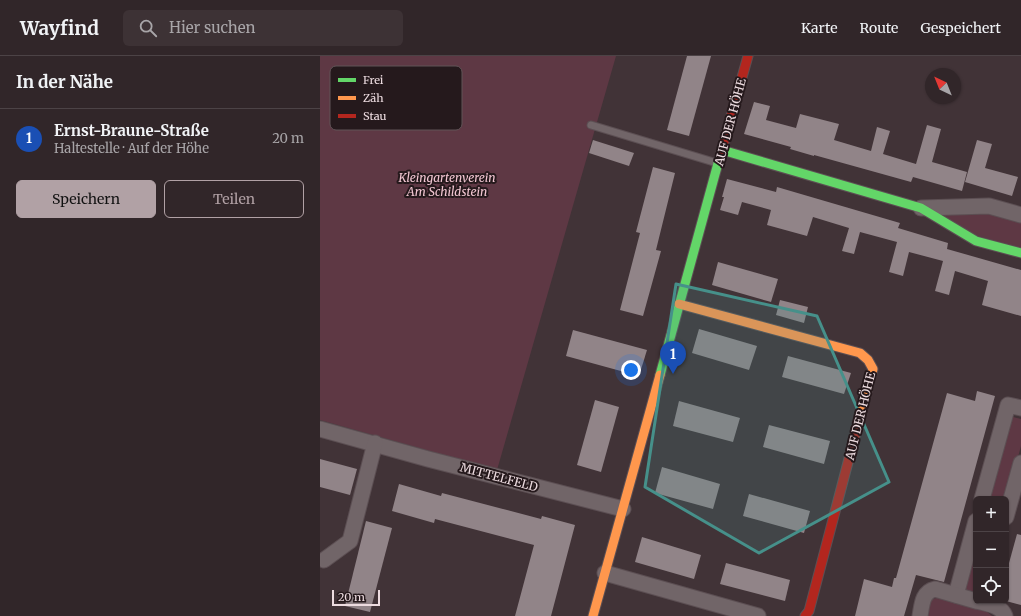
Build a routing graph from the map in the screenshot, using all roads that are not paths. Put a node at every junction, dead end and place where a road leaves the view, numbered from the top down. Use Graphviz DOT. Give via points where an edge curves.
graph roads {
  1 [pos="748,56"];
  2 [pos="591,125"];
  3 [pos="722,150"];
  4 [pos="718,163"];
  5 [pos="921,208"];
  6 [pos="1021,215"];
  7 [pos="1021,254"];
  8 [pos="680,304"];
  9 [pos="1021,408"];
  10 [pos="320,428"];
  11 [pos="375,443"];
  12 [pos="1021,463"];
  13 [pos="983,496"];
  14 [pos="1009,506"];
  15 [pos="623,509"];
  16 [pos="973,532"];
  17 [pos="324,560"];
  18 [pos="605,574"];
  19 [pos="956,595"];
  20 [pos="973,599"];
  21 [pos="989,604"];
  22 [pos="593,616"];
  23 [pos="758,616"];
  24 [pos="805,616"];
  25 [pos="920,616"];
  26 [pos="1004,616"];
  1 -- 3 [label="street, AUF DER HÖHE"];
  2 -- 4 [label="lane"];
  3 -- 4 [label="street, AUF DER HÖHE"];
  3 -- 5 [label="street"];
  4 -- 8 [label="street, AUF DER HÖHE"];
  5 -- 6 [label="street" via="989,206"];
  5 -- 7 [label="street" via="976,241"];
  8 -- 15 [label="street, AUF DER HÖHE"];
  8 -- 24 [label="street, AUF DER HÖHE" via="860,353 873,369 809,611"];
  9 -- 13 [label="street" via="1008,405"];
  10 -- 11 [label="street, MITTELFELD"];
  11 -- 15 [label="street, MITTELFELD"];
  11 -- 17 [label="street" via="350,541"];
  12 -- 14 [label="street"];
  15 -- 18 [label="street, AUF DER HÖHE"];
  16 -- 19 [label="street"];
  18 -- 22 [label="street, AUF DER HÖHE"];
  18 -- 23 [label="street"];
  19 -- 20 [label="street"];
  19 -- 25 [label="street" via="935,589 930,591 925,596"];
  21 -- 26 [label="street" via="1003,611"];
}
